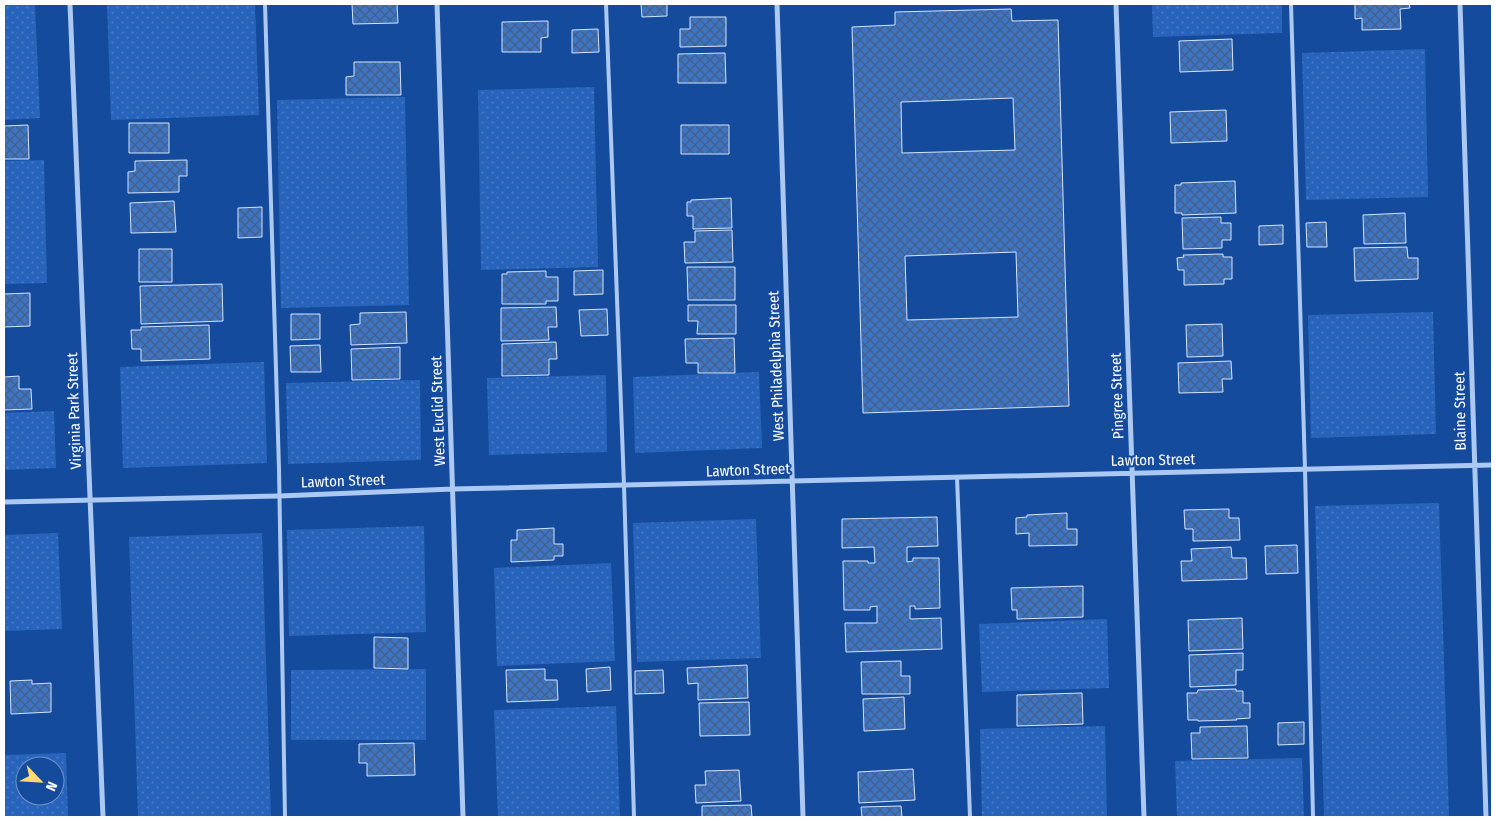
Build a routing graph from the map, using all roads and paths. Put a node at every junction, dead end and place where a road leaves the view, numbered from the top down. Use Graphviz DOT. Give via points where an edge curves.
graph roads {
  1 [pos="70,4"];
  2 [pos="264,4"];
  3 [pos="437,4"];
  4 [pos="606,4"];
  5 [pos="777,4"];
  6 [pos="1116,4"];
  7 [pos="1292,4"];
  8 [pos="1460,4"];
  9 [pos="1474,465"];
  10 [pos="1492,465"];
  11 [pos="1306,469"];
  12 [pos="1132,473"];
  13 [pos="958,477"];
  14 [pos="792,481"];
  15 [pos="624,486"];
  16 [pos="453,489"];
  17 [pos="279,496"];
  18 [pos="90,500"];
  19 [pos="4,502"];
  20 [pos="103,817"];
  21 [pos="285,817"];
  22 [pos="463,817"];
  23 [pos="634,817"];
  24 [pos="803,817"];
  25 [pos="970,817"];
  26 [pos="1144,817"];
  27 [pos="1313,817"];
  28 [pos="1486,817"];
  1 -- 18 [label="street, Virginia Park Street"];
  2 -- 17 [label="lane"];
  3 -- 16 [label="street, West Euclid Street"];
  4 -- 15 [label="lane"];
  5 -- 14 [label="street, West Philadelphia Street"];
  6 -- 12 [label="street, Pingree Street"];
  7 -- 11 [label="lane"];
  8 -- 9 [label="street, Blaine Street"];
  9 -- 10 [label="street, Lawton Street"];
  9 -- 11 [label="street, Lawton Street"];
  9 -- 28 [label="street, Blaine Street"];
  11 -- 12 [label="street, Lawton Street"];
  11 -- 27 [label="lane"];
  12 -- 13 [label="street, Lawton Street"];
  12 -- 26 [label="street, Pingree Street"];
  13 -- 14 [label="street, Lawton Street"];
  13 -- 25 [label="lane"];
  14 -- 15 [label="street, Lawton Street"];
  14 -- 24 [label="street, West Philadelphia Street"];
  15 -- 16 [label="street, Lawton Street"];
  15 -- 23 [label="lane"];
  16 -- 17 [label="street, Lawton Street"];
  16 -- 22 [label="street, West Euclid Street"];
  17 -- 18 [label="street, Lawton Street"];
  17 -- 21 [label="lane"];
  18 -- 19 [label="street, Lawton Street"];
  18 -- 20 [label="street, Virginia Park Street"];
}
